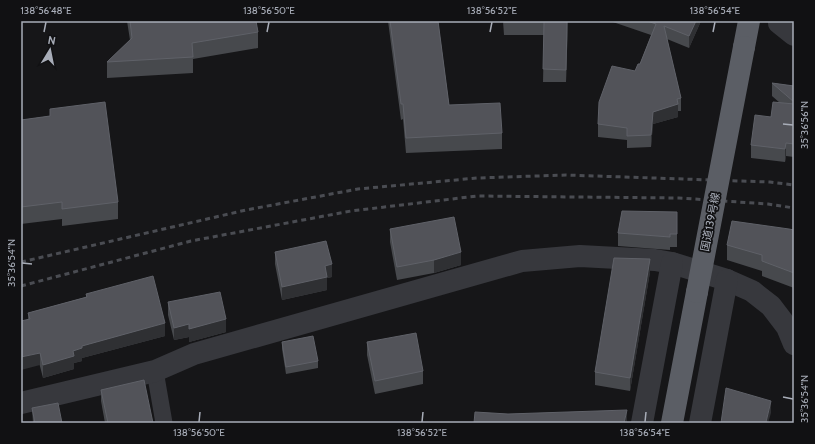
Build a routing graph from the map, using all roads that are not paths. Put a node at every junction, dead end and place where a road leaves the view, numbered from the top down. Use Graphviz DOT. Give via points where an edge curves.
graph roads {
  1 [pos="749,21"];
  2 [pos="779,21"];
  3 [pos="794,34"];
  4 [pos="672,263"];
  5 [pos="727,280"];
  6 [pos="794,344"];
  7 [pos="155,370"];
  8 [pos="21,403"];
  9 [pos="164,423"];
  10 [pos="642,423"];
  11 [pos="672,423"];
  12 [pos="700,423"];
  1 -- 11 [label="highway, 国道139号線, bridge"];
  2 -- 3 [label="street"];
  4 -- 5 [label="street"];
  4 -- 7 [label="street" via="580,256 522,261 194,354"];
  4 -- 10 [label="street"];
  5 -- 6 [label="street" via="752,291 771,306 787,327"];
  5 -- 12 [label="street"];
  7 -- 8 [label="street"];
  7 -- 9 [label="lane"];
}
